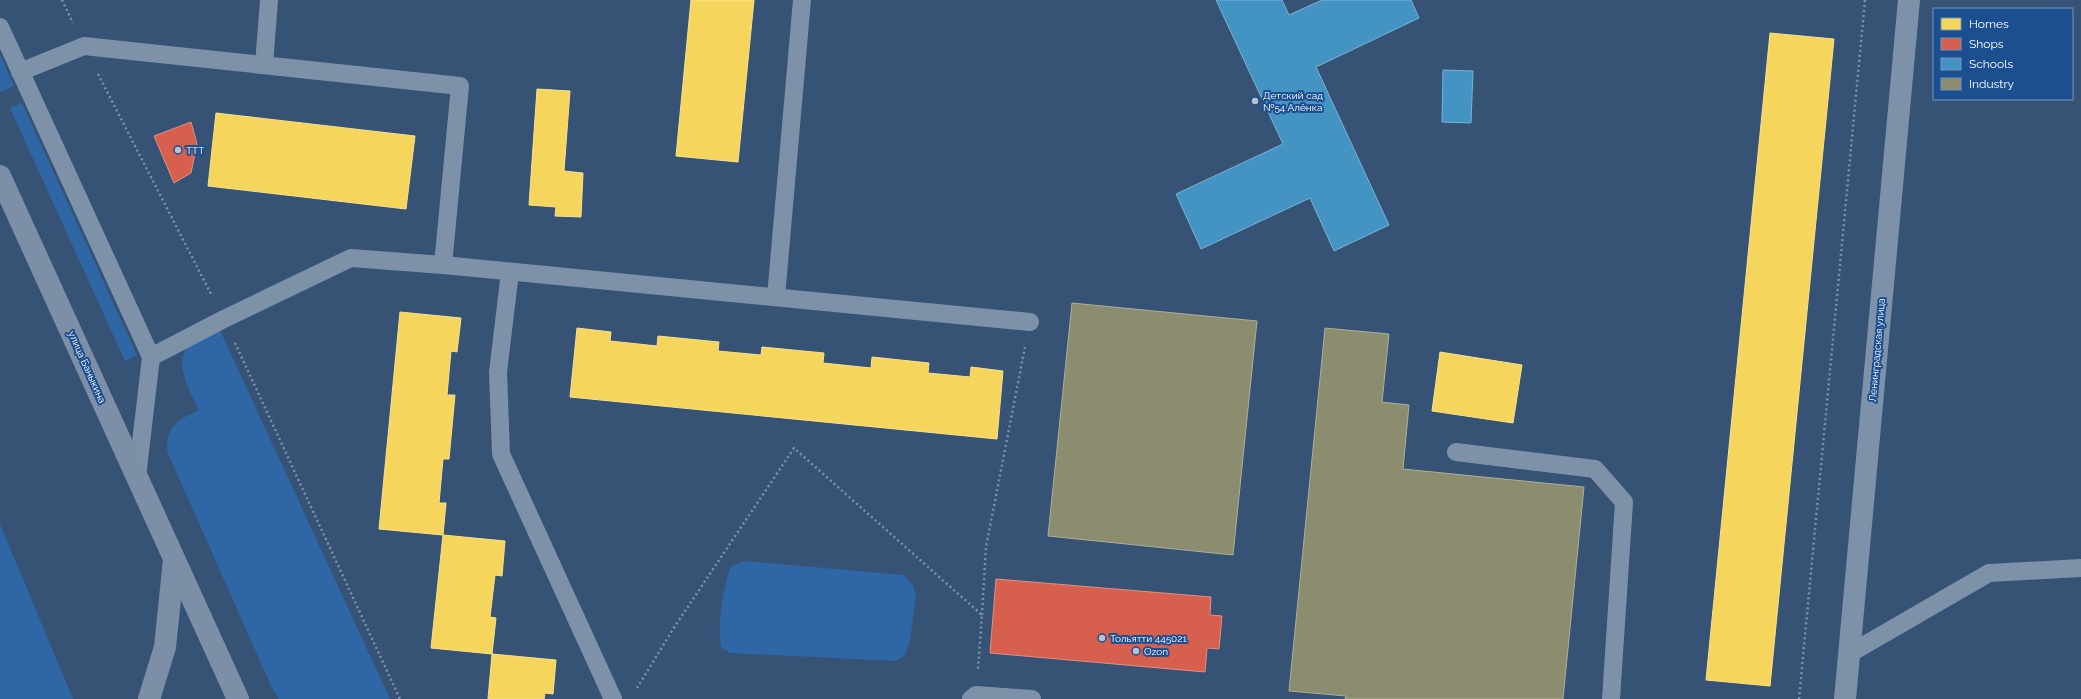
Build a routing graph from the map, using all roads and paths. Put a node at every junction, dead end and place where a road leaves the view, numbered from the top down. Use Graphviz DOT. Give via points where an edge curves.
graph roads {
  1 [pos="62,0"];
  2 [pos="270,0"];
  3 [pos="802,0"];
  4 [pos="1865,0"];
  5 [pos="1909,0"];
  6 [pos="0,27"];
  7 [pos="84,46"];
  8 [pos="264,65"];
  9 [pos="20,72"];
  10 [pos="0,176"];
  11 [pos="443,265"];
  12 [pos="510,272"];
  13 [pos="776,297"];
  14 [pos="224,319"];
  15 [pos="1030,322"];
  16 [pos="151,357"];
  17 [pos="1456,452"];
  18 [pos="137,477"];
  19 [pos="174,559"];
  20 [pos="2081,568"];
  21 [pos="982,615"];
  22 [pos="1849,654"];
  23 [pos="634,692"];
  24 [pos="974,697"];
  25 [pos="149,699"];
  26 [pos="238,699"];
  27 [pos="400,699"];
  28 [pos="613,699"];
  29 [pos="1032,699"];
  30 [pos="1611,699"];
  31 [pos="1799,699"];
  32 [pos="1845,699"];
  1 -- 7 [label="path"];
  2 -- 8 [label="lane"];
  3 -- 13 [label="lane"];
  4 -- 31 [label="path"];
  5 -- 22 [label="street, Ленинградская улица"];
  6 -- 9 [label="lane"];
  7 -- 8 [label="lane"];
  7 -- 9 [label="lane"];
  7 -- 14 [label="path"];
  8 -- 11 [label="lane" via="460,86"];
  9 -- 16 [label="lane"];
  10 -- 18 [label="main road, улица Баныкина"];
  11 -- 12 [label="lane"];
  11 -- 14 [label="lane" via="351,258"];
  12 -- 13 [label="lane"];
  12 -- 28 [label="lane" via="498,372 501,454"];
  13 -- 15 [label="lane"];
  14 -- 16 [label="lane"];
  14 -- 27 [label="path"];
  15 -- 21 [label="path" via="986,547"];
  16 -- 18 [label="lane"];
  17 -- 30 [label="lane" via="1595,469 1624,502"];
  18 -- 19 [label="main road, улица Баныкина"];
  19 -- 25 [label="main road" via="165,647"];
  19 -- 26 [label="main road, улица Баныкина"];
  20 -- 22 [label="lane" via="1989,574"];
  21 -- 23 [label="path" via="794,448"];
  21 -- 24 [label="path"];
  22 -- 32 [label="street, Ленинградская улица"];
  24 -- 29 [label="lane"];
}
